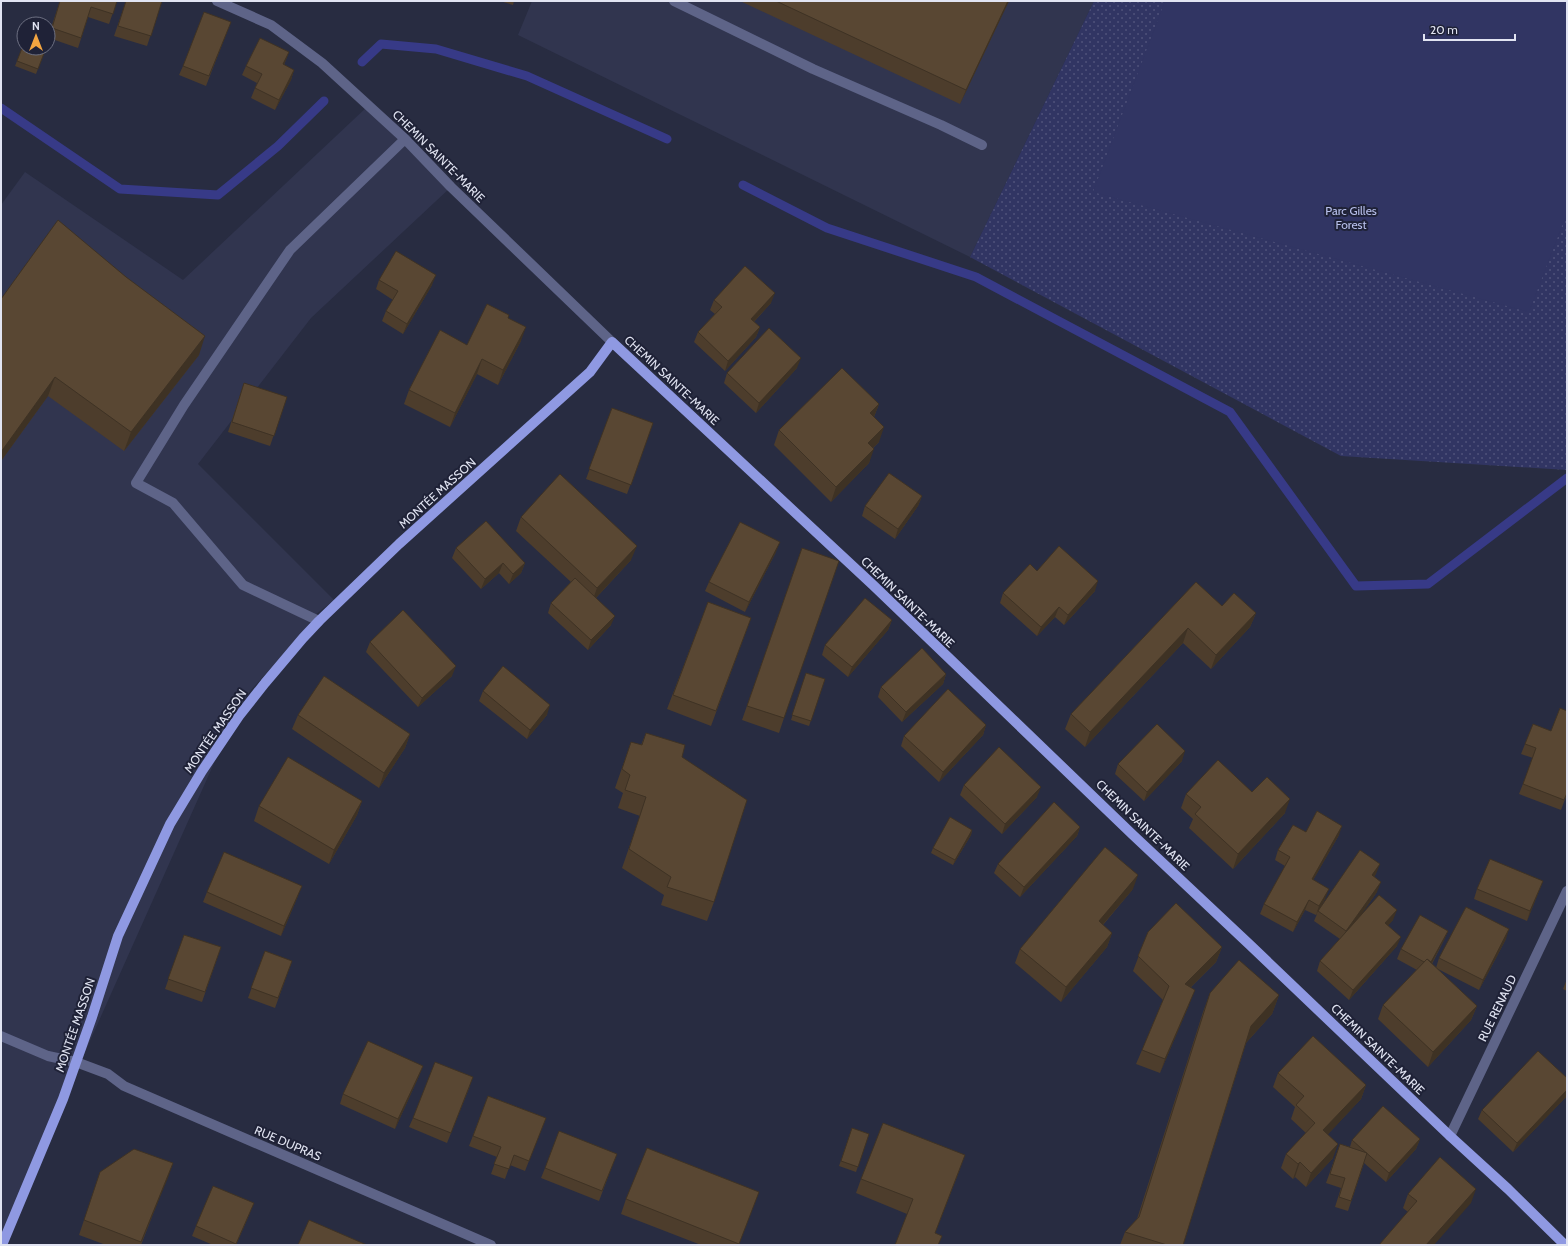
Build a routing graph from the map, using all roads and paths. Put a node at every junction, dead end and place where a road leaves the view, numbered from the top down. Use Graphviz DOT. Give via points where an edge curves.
graph roads {
  1 [pos="217,1"];
  2 [pos="674,1"];
  3 [pos="405,139"];
  4 [pos="982,145"];
  5 [pos="612,342"];
  6 [pos="319,621"];
  7 [pos="1567,891"];
  8 [pos="1,1036"];
  9 [pos="76,1062"];
  10 [pos="1450,1136"];
  11 [pos="2,1245"];
  12 [pos="491,1245"];
  13 [pos="1565,1245"];
  1 -- 3 [label="street, CHEMIN SAINTE-MARIE" via="278,29 322,63"];
  2 -- 4 [label="street" via="813,69"];
  3 -- 5 [label="street, CHEMIN SAINTE-MARIE"];
  3 -- 6 [label="street" via="290,250 184,405 136,483 173,502 243,585"];
  5 -- 6 [label="main road, MONTÉE MASSON" via="590,372 399,544"];
  5 -- 10 [label="main road, CHEMIN SAINTE-MARIE" via="873,585"];
  6 -- 9 [label="main road, MONTÉE MASSON" via="278,666 239,716 170,824 118,936"];
  7 -- 10 [label="street, RUE RENAUD"];
  8 -- 9 [label="street, RUE DUPRAS" via="48,1056"];
  9 -- 11 [label="main road, MONTÉE MASSON"];
  9 -- 12 [label="street, RUE DUPRAS" via="108,1074 124,1086"];
  10 -- 13 [label="main road, CHEMIN SAINTE-MARIE"];
}
